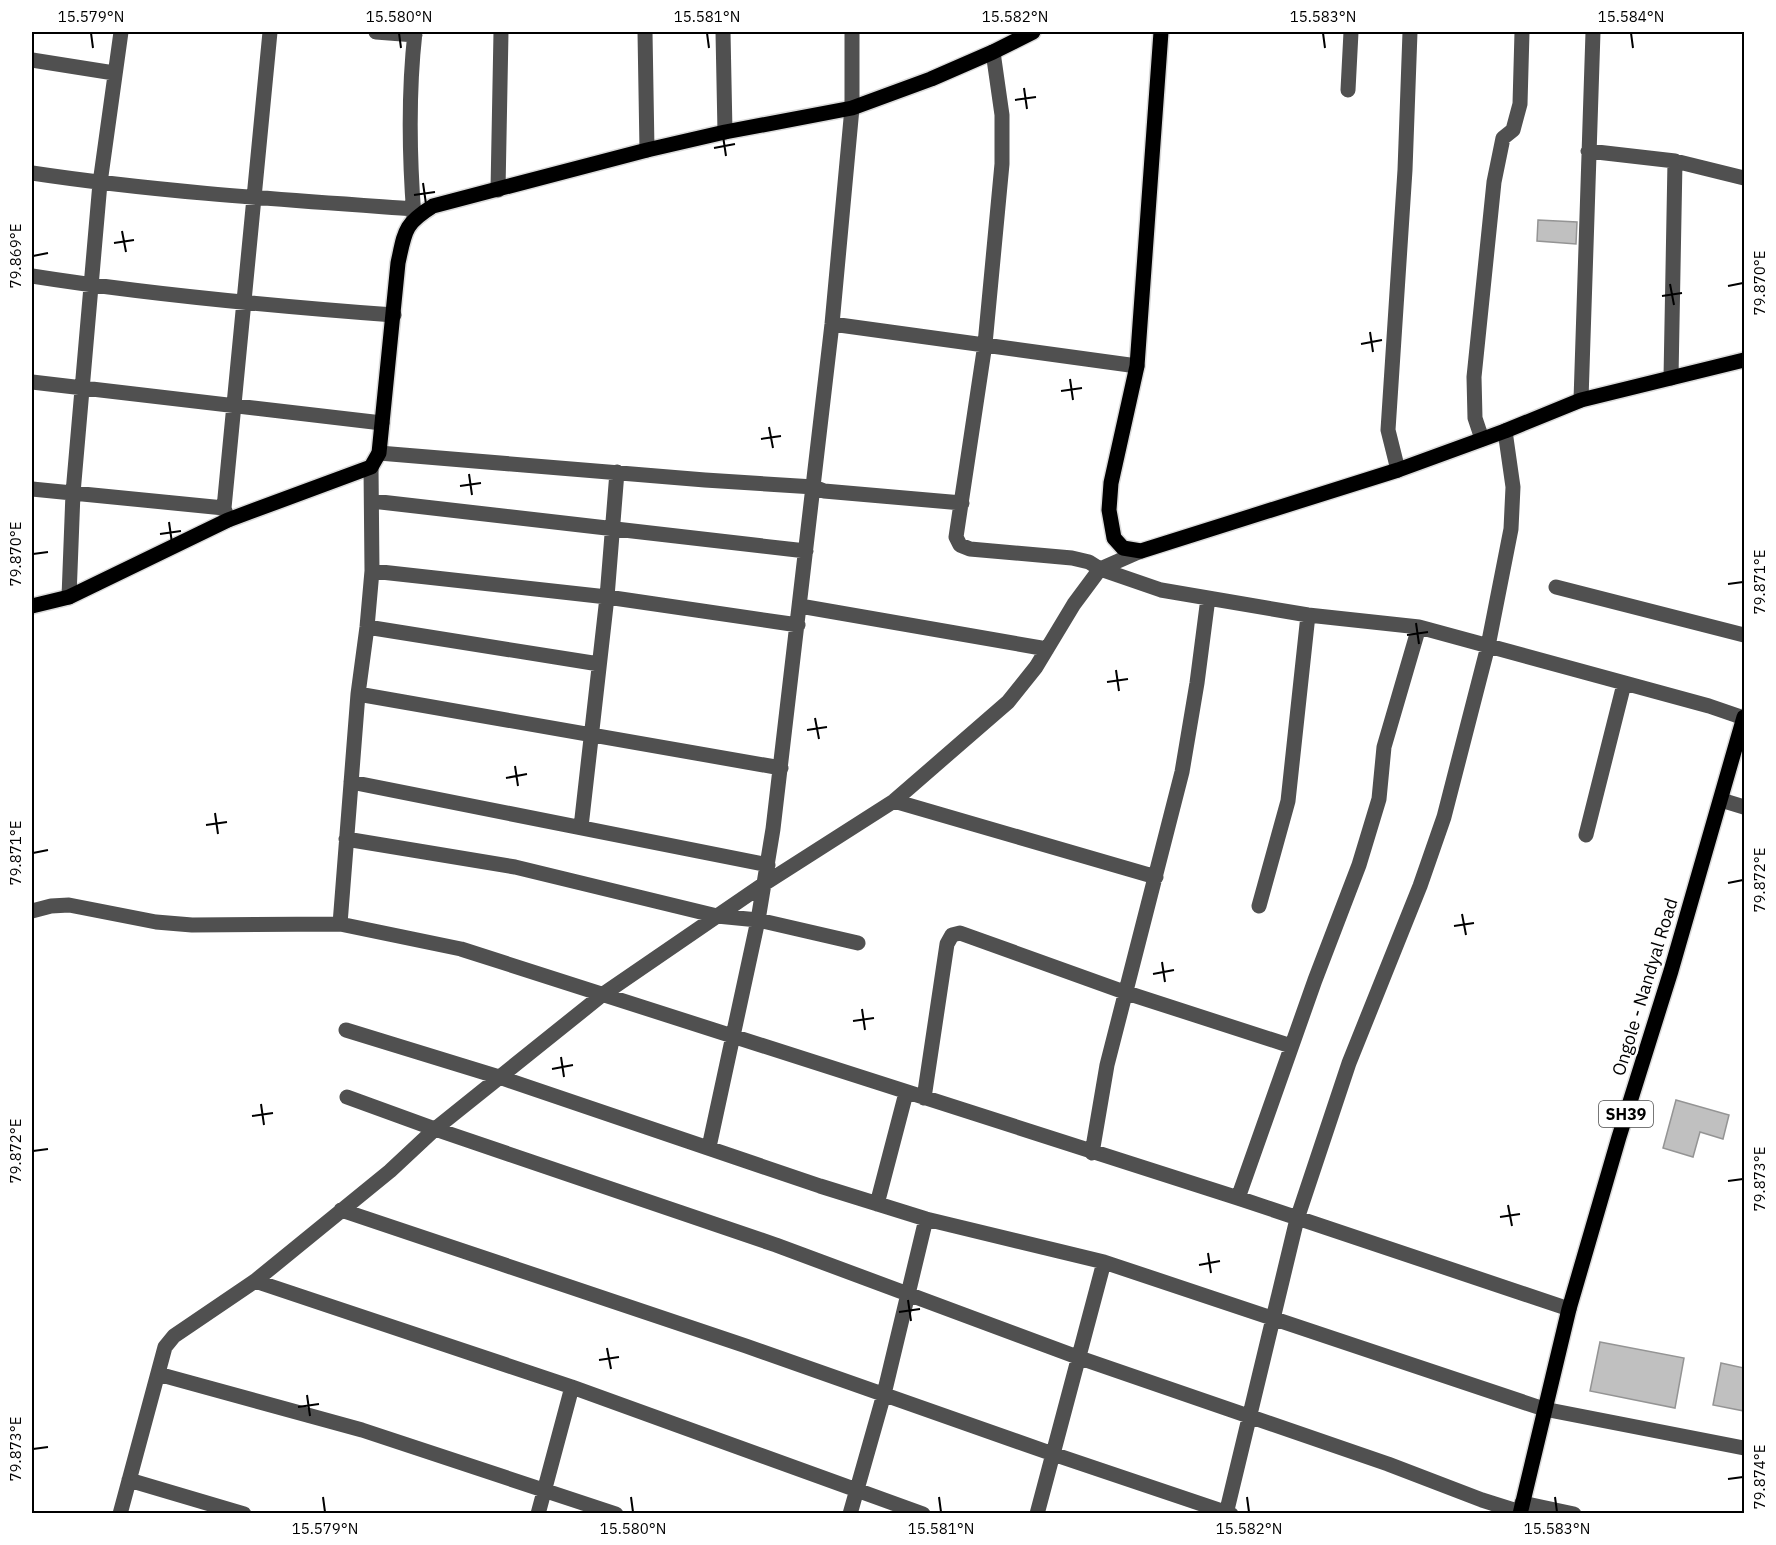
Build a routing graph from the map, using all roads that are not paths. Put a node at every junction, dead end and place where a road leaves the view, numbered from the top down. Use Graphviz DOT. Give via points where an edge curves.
graph roads {
  1 [pos="121,32"];
  2 [pos="270,32"];
  3 [pos="376,32"];
  4 [pos="501,32"];
  5 [pos="645,32"];
  6 [pos="723,32"];
  7 [pos="852,32"];
  8 [pos="1033,32"];
  9 [pos="1161,32"];
  10 [pos="1351,32"];
  11 [pos="1410,32"];
  12 [pos="1522,32"];
  13 [pos="1593,32"];
  14 [pos="415,33"];
  15 [pos="993,52"];
  16 [pos="32,60"];
  17 [pos="114,73"];
  18 [pos="1348,90"];
  19 [pos="852,108"];
  20 [pos="725,132"];
  21 [pos="647,150"];
  22 [pos="1588,151"];
  23 [pos="1675,161"];
  24 [pos="32,173"];
  25 [pos="1744,178"];
  26 [pos="100,183"];
  27 [pos="498,189"];
  28 [pos="254,198"];
  29 [pos="414,213"];
  30 [pos="32,276"];
  31 [pos="91,285"];
  32 [pos="245,303"];
  33 [pos="394,315"];
  34 [pos="832,324"];
  35 [pos="985,344"];
  36 [pos="1744,360"];
  37 [pos="1137,366"];
  38 [pos="1671,378"];
  39 [pos="32,382"];
  40 [pos="81,388"];
  41 [pos="1581,400"];
  42 [pos="232,405"];
  43 [pos="382,423"];
  44 [pos="1505,431"];
  45 [pos="1482,439"];
  46 [pos="379,453"];
  47 [pos="371,467"];
  48 [pos="1398,470"];
  49 [pos="617,472"];
  50 [pos="814,487"];
  51 [pos="32,489"];
  52 [pos="73,494"];
  53 [pos="372,501"];
  54 [pos="962,503"];
  55 [pos="226,514"];
  56 [pos="612,529"];
  57 [pos="806,551"];
  58 [pos="1141,551"];
  59 [pos="1100,569"];
  60 [pos="372,571"];
  61 [pos="1556,587"];
  62 [pos="69,597"];
  63 [pos="607,597"];
  64 [pos="1208,598"];
  65 [pos="32,606"];
  66 [pos="800,606"];
  67 [pos="1308,615"];
  68 [pos="798,625"];
  69 [pos="368,627"];
  70 [pos="1419,627"];
  71 [pos="1744,635"];
  72 [pos="1488,646"];
  73 [pos="1047,649"];
  74 [pos="599,664"];
  75 [pos="1624,684"];
  76 [pos="358,694"];
  77 [pos="1744,717"];
  78 [pos="590,734"];
  79 [pos="781,768"];
  80 [pos="351,782"];
  81 [pos="1721,800"];
  82 [pos="894,801"];
  83 [pos="1744,807"];
  84 [pos="581,827"];
  85 [pos="1586,835"];
  86 [pos="346,839"];
  87 [pos="768,865"];
  88 [pos="1156,877"];
  89 [pos="764,884"];
  90 [pos="1259,906"];
  91 [pos="32,911"];
  92 [pos="717,916"];
  93 [pos="758,920"];
  94 [pos="340,924"];
  95 [pos="858,943"];
  96 [pos="1126,993"];
  97 [pos="602,995"];
  98 [pos="346,1030"];
  99 [pos="733,1037"];
  100 [pos="1291,1046"];
  101 [pos="498,1077"];
  102 [pos="906,1093"];
  103 [pos="347,1097"];
  104 [pos="924,1098"];
  105 [pos="435,1129"];
  106 [pos="709,1147"];
  107 [pos="1092,1153"];
  108 [pos="1238,1198"];
  109 [pos="877,1204"];
  110 [pos="341,1210"];
  111 [pos="926,1219"];
  112 [pos="1297,1219"];
  113 [pos="1104,1262"];
  114 [pos="255,1281"];
  115 [pos="909,1295"];
  116 [pos="1569,1310"];
  117 [pos="1274,1317"];
  118 [pos="1080,1358"];
  119 [pos="158,1374"];
  120 [pos="572,1387"];
  121 [pos="884,1394"];
  122 [pos="1544,1409"];
  123 [pos="1251,1416"];
  124 [pos="1744,1448"];
  125 [pos="1053,1454"];
  126 [pos="129,1480"];
  127 [pos="545,1489"];
  128 [pos="856,1490"];
  129 [pos="1521,1510"];
  130 [pos="1228,1513"];
  131 [pos="120,1514"];
  132 [pos="244,1514"];
  133 [pos="538,1514"];
  134 [pos="616,1514"];
  135 [pos="850,1514"];
  136 [pos="923,1514"];
  137 [pos="1037,1514"];
  138 [pos="1574,1514"];
  1 -- 17 [label="street"];
  2 -- 28 [label="street"];
  3 -- 14 [label="street"];
  4 -- 27 [label="street"];
  5 -- 21 [label="street"];
  6 -- 20 [label="street"];
  7 -- 19 [label="street"];
  8 -- 15 [label="main road"];
  9 -- 37 [label="main road"];
  10 -- 18 [label="street"];
  11 -- 48 [label="street" via="1388,430"];
  12 -- 45 [label="street" via="1520,104 1513,130 1503,138 1494,182 1474,376 1475,418"];
  13 -- 22 [label="street"];
  14 -- 29 [label="street" via="410,88"];
  15 -- 19 [label="main road"];
  15 -- 35 [label="street" via="1002,115 1002,164"];
  16 -- 17 [label="street"];
  17 -- 26 [label="street"];
  19 -- 20 [label="main road"];
  19 -- 34 [label="street"];
  20 -- 21 [label="main road"];
  21 -- 27 [label="main road"];
  22 -- 23 [label="street"];
  22 -- 41 [label="street"];
  23 -- 25 [label="street"];
  23 -- 38 [label="street"];
  24 -- 26 [label="street"];
  26 -- 28 [label="street"];
  26 -- 31 [label="street"];
  27 -- 29 [label="main road"];
  28 -- 29 [label="street"];
  28 -- 32 [label="street"];
  29 -- 33 [label="main road" via="404,234"];
  30 -- 31 [label="street"];
  31 -- 32 [label="street"];
  31 -- 40 [label="street"];
  32 -- 33 [label="street"];
  32 -- 42 [label="street"];
  33 -- 43 [label="main road"];
  34 -- 35 [label="street"];
  34 -- 50 [label="street"];
  35 -- 37 [label="street"];
  35 -- 54 [label="street"];
  36 -- 38 [label="main road"];
  37 -- 58 [label="main road" via="1111,483 1109,510 1114,538 1123,548"];
  38 -- 41 [label="main road"];
  39 -- 40 [label="street"];
  40 -- 42 [label="street"];
  40 -- 52 [label="street"];
  41 -- 44 [label="main road"];
  42 -- 43 [label="street"];
  42 -- 55 [label="street"];
  43 -- 46 [label="main road"];
  44 -- 45 [label="main road"];
  44 -- 72 [label="street" via="1513,487 1511,529"];
  45 -- 48 [label="main road"];
  46 -- 47 [label="main road"];
  46 -- 49 [label="street"];
  47 -- 53 [label="street"];
  47 -- 55 [label="main road"];
  48 -- 58 [label="main road"];
  49 -- 50 [label="street"];
  49 -- 56 [label="street"];
  50 -- 54 [label="street"];
  50 -- 57 [label="street"];
  51 -- 52 [label="street"];
  52 -- 55 [label="street"];
  52 -- 62 [label="street"];
  53 -- 56 [label="street"];
  53 -- 60 [label="street"];
  54 -- 59 [label="street" via="956,537 960,545 1072,558"];
  55 -- 62 [label="main road"];
  56 -- 57 [label="street"];
  56 -- 63 [label="street"];
  57 -- 66 [label="street"];
  58 -- 59 [label="street"];
  59 -- 64 [label="street" via="1161,590"];
  59 -- 73 [label="street"];
  60 -- 63 [label="street"];
  60 -- 69 [label="street"];
  61 -- 71 [label="street"];
  62 -- 65 [label="main road"];
  63 -- 68 [label="street"];
  63 -- 74 [label="street"];
  64 -- 67 [label="street"];
  64 -- 88 [label="street" via="1182,772"];
  66 -- 68 [label="street"];
  66 -- 73 [label="street"];
  67 -- 70 [label="street"];
  67 -- 90 [label="street" via="1288,801"];
  68 -- 79 [label="street"];
  69 -- 74 [label="street"];
  69 -- 76 [label="street"];
  70 -- 72 [label="street"];
  70 -- 100 [label="street" via="1384,747 1379,799 1359,865"];
  72 -- 75 [label="street"];
  72 -- 112 [label="street" via="1444,817 1348,1063"];
  73 -- 82 [label="street" via="1008,702"];
  74 -- 78 [label="street"];
  75 -- 77 [label="street"];
  75 -- 85 [label="street"];
  76 -- 78 [label="street"];
  76 -- 80 [label="street"];
  77 -- 81 [label="main road, Ongole - Nandyal Road / SH39"];
  78 -- 79 [label="street"];
  78 -- 84 [label="street"];
  79 -- 87 [label="street"];
  80 -- 84 [label="street"];
  80 -- 86 [label="street"];
  81 -- 83 [label="street"];
  81 -- 116 [label="main road, Ongole - Nandyal Road / SH39"];
  82 -- 88 [label="street"];
  82 -- 89 [label="street"];
  84 -- 87 [label="street"];
  86 -- 92 [label="street" via="515,867"];
  86 -- 94 [label="street"];
  87 -- 89 [label="street"];
  88 -- 96 [label="street"];
  89 -- 92 [label="street"];
  89 -- 93 [label="street"];
  91 -- 94 [label="street" via="69,905 192,925"];
  92 -- 93 [label="street"];
  92 -- 97 [label="street"];
  93 -- 95 [label="street"];
  93 -- 99 [label="street"];
  94 -- 97 [label="street" via="461,949"];
  96 -- 100 [label="street"];
  96 -- 104 [label="street" via="960,933 952,935 945,954"];
  96 -- 107 [label="street" via="1107,1065"];
  97 -- 99 [label="street"];
  97 -- 101 [label="street"];
  98 -- 101 [label="street"];
  99 -- 102 [label="street"];
  99 -- 106 [label="street"];
  100 -- 108 [label="street"];
  101 -- 105 [label="street"];
  101 -- 106 [label="street"];
  102 -- 104 [label="street"];
  102 -- 109 [label="street"];
  103 -- 105 [label="street"];
  104 -- 107 [label="street"];
  105 -- 110 [label="street"];
  105 -- 115 [label="street" via="776,1245"];
  106 -- 109 [label="street"];
  107 -- 108 [label="street"];
  108 -- 112 [label="street"];
  109 -- 111 [label="street"];
  110 -- 114 [label="street"];
  110 -- 121 [label="street"];
  111 -- 113 [label="street"];
  111 -- 115 [label="street"];
  112 -- 116 [label="street"];
  112 -- 117 [label="street"];
  113 -- 117 [label="street"];
  113 -- 118 [label="street"];
  114 -- 119 [label="street" via="174,1336 165,1347"];
  114 -- 120 [label="street"];
  115 -- 118 [label="street"];
  115 -- 121 [label="street"];
  116 -- 122 [label="main road, Ongole - Nandyal Road / SH39"];
  117 -- 122 [label="street"];
  117 -- 123 [label="street"];
  118 -- 123 [label="street"];
  118 -- 125 [label="street"];
  119 -- 126 [label="street"];
  119 -- 127 [label="street" via="362,1430"];
  120 -- 127 [label="street"];
  120 -- 128 [label="street"];
  121 -- 125 [label="street"];
  121 -- 128 [label="street"];
  122 -- 124 [label="street"];
  122 -- 129 [label="main road, Ongole - Nandyal Road / SH39"];
  123 -- 129 [label="street"];
  123 -- 130 [label="street"];
  125 -- 130 [label="street"];
  125 -- 137 [label="street"];
  126 -- 131 [label="street"];
  126 -- 132 [label="street"];
  127 -- 133 [label="street"];
  127 -- 134 [label="street"];
  128 -- 135 [label="street"];
  128 -- 136 [label="street"];
  129 -- 138 [label="street"];
}
